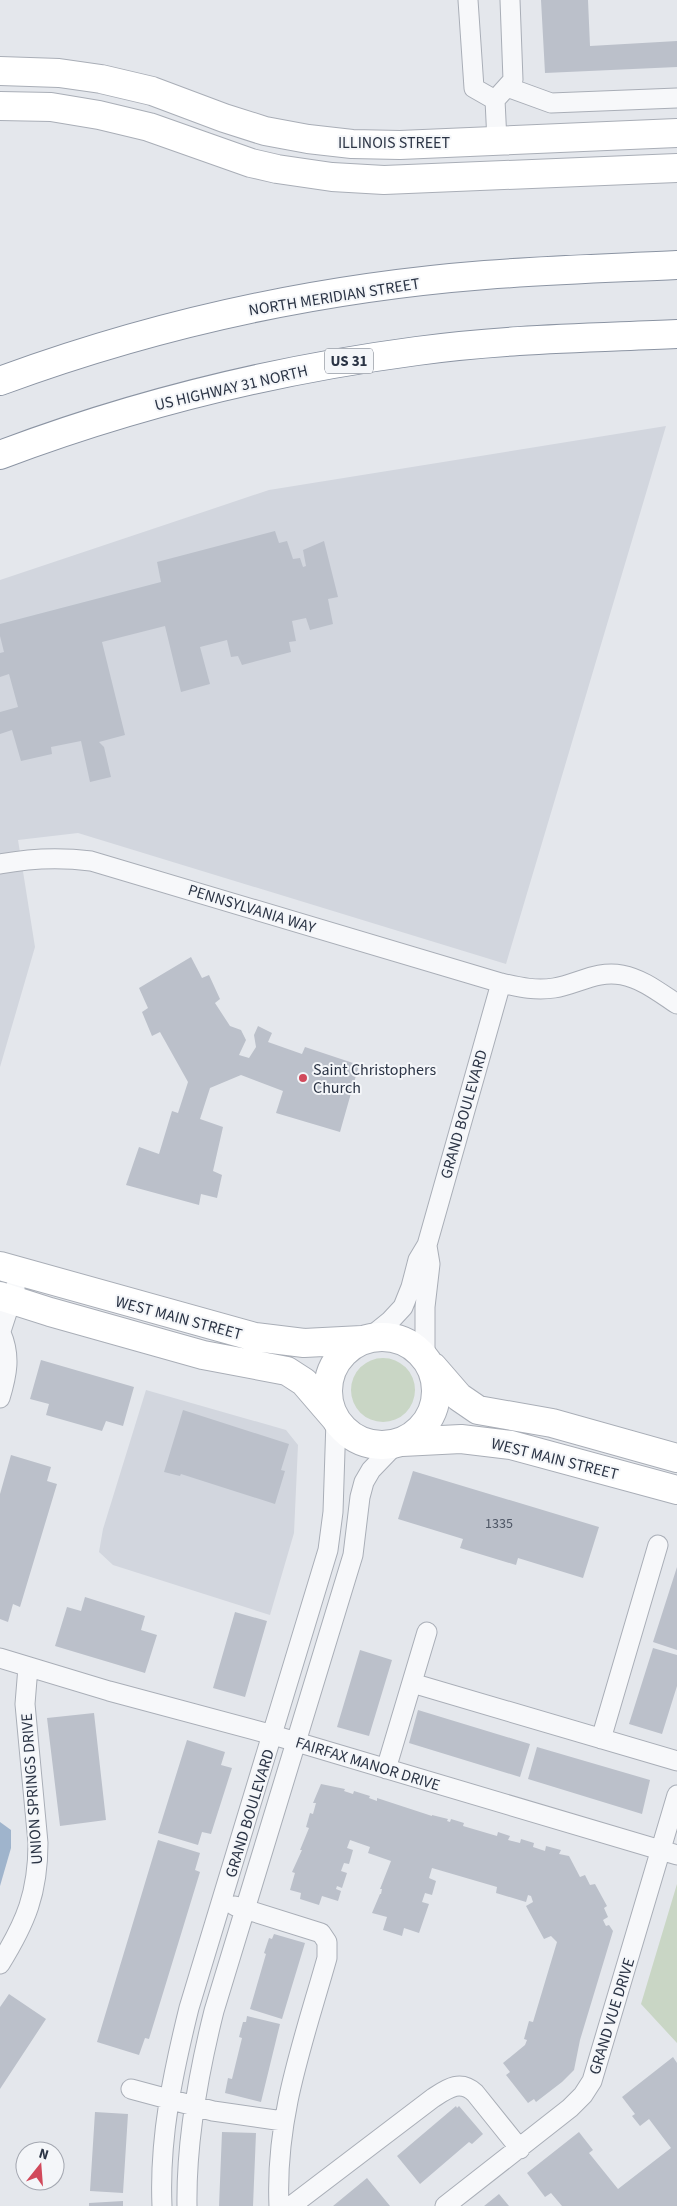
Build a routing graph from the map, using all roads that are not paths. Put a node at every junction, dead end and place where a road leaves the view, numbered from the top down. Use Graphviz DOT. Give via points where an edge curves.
graph roads {
  1 [pos="468,0"];
  2 [pos="510,0"];
  3 [pos="0,70"];
  4 [pos="501,93"];
  5 [pos="677,98"];
  6 [pos="0,106"];
  7 [pos="677,133"];
  8 [pos="497,140"];
  9 [pos="677,168"];
  10 [pos="677,265"];
  11 [pos="677,334"];
  12 [pos="105,346"];
  13 [pos="0,370"];
  14 [pos="0,381"];
  15 [pos="0,455"];
  16 [pos="0,864"];
  17 [pos="501,983"];
  18 [pos="677,1004"];
  19 [pos="427,1245"];
  20 [pos="10,1269"];
  21 [pos="6,1298"];
  22 [pos="1,1333"];
  23 [pos="366,1339"];
  24 [pos="427,1359"];
  25 [pos="0,1398"];
  26 [pos="336,1419"];
  27 [pos="398,1443"];
  28 [pos="677,1458"];
  29 [pos="677,1490"];
  30 [pos="658,1545"];
  31 [pos="427,1632"];
  32 [pos="0,1658"];
  33 [pos="28,1667"];
  34 [pos="412,1683"];
  35 [pos="273,1734"];
  36 [pos="601,1739"];
  37 [pos="297,1742"];
  38 [pos="677,1761"];
  39 [pos="386,1769"];
  40 [pos="677,1795"];
  41 [pos="669,1853"];
  42 [pos="222,1902"];
  43 [pos="246,1910"];
  44 [pos="0,1964"];
  45 [pos="131,2089"];
  46 [pos="168,2099"];
  47 [pos="195,2106"];
  48 [pos="283,2121"];
  49 [pos="520,2149"];
  50 [pos="162,2206"];
  51 [pos="187,2206"];
  52 [pos="279,2206"];
  53 [pos="291,2206"];
  54 [pos="445,2206"];
  1 -- 4 [label="street" via="474,88"];
  2 -- 4 [label="street" via="513,80"];
  3 -- 8 [label="main road, ILLINOIS STREET" via="66,74 127,84 152,90 244,125 315,140 378,145"];
  4 -- 5 [label="street" via="551,103"];
  4 -- 8 [label="street"];
  6 -- 9 [label="main road" via="51,107 99,115 149,127 277,170 332,177 384,180"];
  7 -- 8 [label="main road, ILLINOIS STREET"];
  10 -- 12 [label="main road, NORTH MERIDIAN STREET" via="485,275 360,290 224,315"];
  11 -- 15 [label="main road, US HIGHWAY 31 NORTH / US 31" via="524,340 368,358 162,401"];
  12 -- 13 [label="main road"];
  12 -- 14 [label="main road, NORTH MERIDIAN STREET"];
  16 -- 17 [label="street, PENNSYLVANIA WAY" via="41,858 91,861"];
  17 -- 18 [label="street, PENNSYLVANIA WAY" via="530,990 556,988 600,974 622,975 646,983"];
  17 -- 19 [label="street, GRAND BOULEVARD"];
  19 -- 23 [label="street, GRAND BOULEVARD" via="418,1260 403,1306"];
  19 -- 24 [label="street, GRAND BOULEVARD" via="430,1264 426,1307"];
  20 -- 21 [label="street"];
  20 -- 23 [label="main road, WEST MAIN STREET" via="255,1337 304,1343"];
  21 -- 22 [label="street"];
  21 -- 26 [label="main road, WEST MAIN STREET" via="211,1358 281,1369 304,1382"];
  22 -- 25 [label="street" via="8,1373"];
  23 -- 24 [label="main road" via="390,1337 403,1340"];
  23 -- 26 [label="main road" via="341,1355 332,1370 328,1395"];
  24 -- 27 [label="main road" via="436,1382 433,1413 420,1430"];
  24 -- 28 [label="main road, WEST MAIN STREET" via="459,1397 478,1410 562,1426"];
  26 -- 27 [label="main road" via="358,1440 373,1445"];
  26 -- 35 [label="street, GRAND BOULEVARD" via="333,1512 328,1550"];
  27 -- 29 [label="main road, WEST MAIN STREET" via="461,1439 511,1444"];
  27 -- 37 [label="street, GRAND BOULEVARD" via="371,1470 361,1490 353,1555"];
  30 -- 36 [label="street"];
  31 -- 34 [label="street"];
  32 -- 33 [label="street, FAIRFAX MANOR DRIVE"];
  33 -- 35 [label="street, FAIRFAX MANOR DRIVE"];
  33 -- 44 [label="street, UNION SPRINGS DRIVE" via="25,1704 38,1866 33,1897 15,1940"];
  34 -- 36 [label="street"];
  34 -- 39 [label="street"];
  35 -- 37 [label="street, FAIRFAX MANOR DRIVE"];
  35 -- 42 [label="street, GRAND BOULEVARD"];
  36 -- 38 [label="street"];
  37 -- 39 [label="street, FAIRFAX MANOR DRIVE"];
  37 -- 43 [label="street, GRAND BOULEVARD"];
  39 -- 41 [label="street, FAIRFAX MANOR DRIVE"];
  40 -- 41 [label="street, GRAND VUE DRIVE"];
  41 -- 49 [label="street, GRAND VUE DRIVE" via="592,2081 570,2108"];
  42 -- 43 [label="street"];
  42 -- 46 [label="street, GRAND BOULEVARD" via="190,2008"];
  43 -- 47 [label="street, GRAND BOULEVARD" via="214,2011 200,2067"];
  43 -- 48 [label="street" via="321,1933 327,1942 326,1958 288,2092"];
  45 -- 46 [label="street"];
  46 -- 47 [label="street"];
  46 -- 50 [label="street, GRAND BOULEVARD"];
  47 -- 48 [label="street"];
  47 -- 51 [label="street, GRAND BOULEVARD" via="188,2160"];
  48 -- 52 [label="street"];
  49 -- 53 [label="street" via="469,2087 455,2086 433,2098"];
  49 -- 54 [label="street, GRAND VUE DRIVE"];
}
